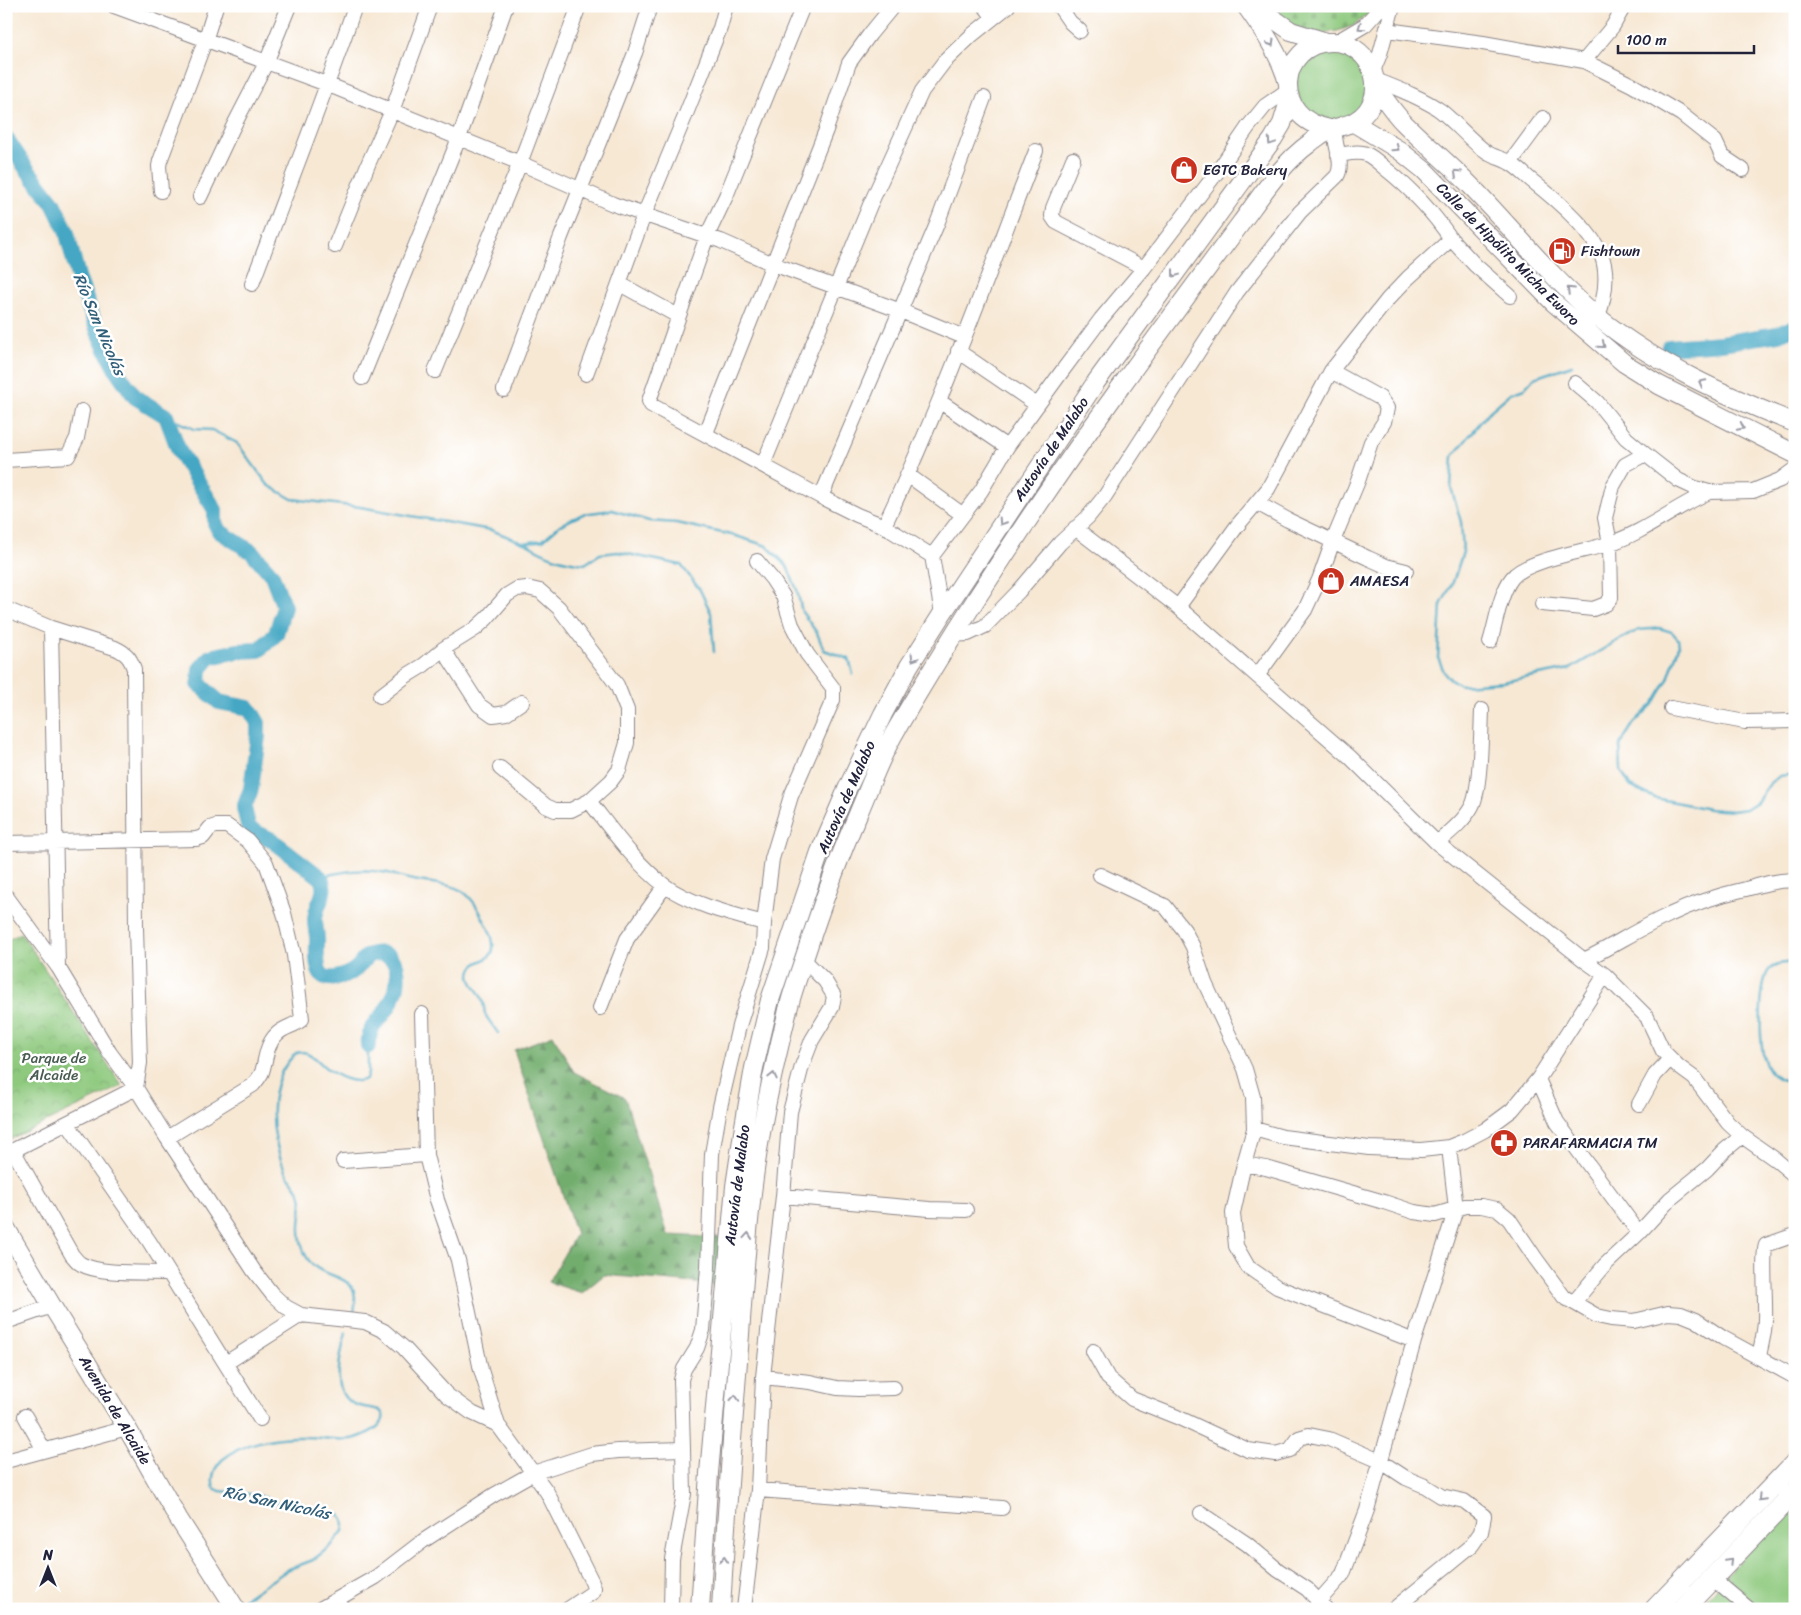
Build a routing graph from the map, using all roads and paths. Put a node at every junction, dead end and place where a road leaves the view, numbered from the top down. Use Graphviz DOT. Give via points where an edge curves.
graph roads {
  1 [pos="114,6"];
  2 [pos="216,6"];
  3 [pos="288,6"];
  4 [pos="355,6"];
  5 [pos="430,6"];
  6 [pos="506,6"];
  7 [pos="579,6"];
  8 [pos="650,6"];
  9 [pos="726,6"];
  10 [pos="803,6"];
  11 [pos="893,6"];
  12 [pos="1008,6"];
  13 [pos="1059,6"];
  14 [pos="1246,6"];
  15 [pos="1255,6"];
  16 [pos="1382,6"];
  17 [pos="1393,6"];
  18 [pos="1624,6"];
  19 [pos="989,12"];
  20 [pos="1387,30"];
  21 [pos="1080,31"];
  22 [pos="205,41"];
  23 [pos="1331,42"];
  24 [pos="1584,61"];
  25 [pos="266,63"];
  26 [pos="1375,80"];
  27 [pos="328,85"];
  28 [pos="1288,90"];
  29 [pos="984,98"];
  30 [pos="392,111"];
  31 [pos="1544,118"];
  32 [pos="1354,123"];
  33 [pos="1332,129"];
  34 [pos="459,138"];
  35 [pos="1036,151"];
  36 [pos="1338,155"];
  37 [pos="1073,159"];
  38 [pos="520,163"];
  39 [pos="1510,163"];
  40 [pos="1743,170"];
  41 [pos="581,190"];
  42 [pos="161,191"];
  43 [pos="200,197"];
  44 [pos="644,214"];
  45 [pos="707,236"];
  46 [pos="1451,239"];
  47 [pos="335,246"];
  48 [pos="773,264"];
  49 [pos="1144,268"];
  50 [pos="252,284"];
  51 [pos="620,284"];
  52 [pos="837,288"];
  53 [pos="1510,296"];
  54 [pos="901,311"];
  55 [pos="678,316"];
  56 [pos="1598,317"];
  57 [pos="964,337"];
  58 [pos="958,352"];
  59 [pos="435,371"];
  60 [pos="1331,371"];
  61 [pos="586,374"];
  62 [pos="362,378"];
  63 [pos="1574,383"];
  64 [pos="504,390"];
  65 [pos="939,401"];
  66 [pos="1037,404"];
  67 [pos="82,411"];
  68 [pos="1795,424"];
  69 [pos="706,433"];
  70 [pos="1006,447"];
  71 [pos="1645,454"];
  72 [pos="1795,454"];
  73 [pos="6,460"];
  74 [pos="763,465"];
  75 [pos="1793,473"];
  76 [pos="908,475"];
  77 [pos="1710,492"];
  78 [pos="821,496"];
  79 [pos="1257,503"];
  80 [pos="963,515"];
  81 [pos="884,526"];
  82 [pos="1075,528"];
  83 [pos="1333,541"];
  84 [pos="1610,544"];
  85 [pos="932,556"];
  86 [pos="757,562"];
  87 [pos="1406,571"];
  88 [pos="1542,604"];
  89 [pos="1178,607"];
  90 [pos="6,609"];
  91 [pos="942,614"];
  92 [pos="51,628"];
  93 [pos="952,635"];
  94 [pos="1490,642"];
  95 [pos="443,650"];
  96 [pos="1257,676"];
  97 [pos="380,696"];
  98 [pos="522,702"];
  99 [pos="1671,708"];
  100 [pos="1482,710"];
  101 [pos="1795,721"];
  102 [pos="500,768"];
  103 [pos="589,801"];
  104 [pos="135,841"];
  105 [pos="1437,842"];
  106 [pos="6,843"];
  107 [pos="55,843"];
  108 [pos="1100,875"];
  109 [pos="1795,881"];
  110 [pos="664,886"];
  111 [pos="6,896"];
  112 [pos="764,923"];
  113 [pos="804,960"];
  114 [pos="1584,960"];
  115 [pos="58,967"];
  116 [pos="1605,975"];
  117 [pos="600,1008"];
  118 [pos="422,1014"];
  119 [pos="1670,1059"];
  120 [pos="1538,1079"];
  121 [pos="136,1088"];
  122 [pos="1639,1104"];
  123 [pos="67,1123"];
  124 [pos="1254,1129"];
  125 [pos="1742,1136"];
  126 [pos="167,1138"];
  127 [pos="1449,1146"];
  128 [pos="9,1152"];
  129 [pos="426,1155"];
  130 [pos="343,1161"];
  131 [pos="1244,1164"];
  132 [pos="1795,1176"];
  133 [pos="783,1196"];
  134 [pos="1456,1209"];
  135 [pos="966,1210"];
  136 [pos="6,1228"];
  137 [pos="1639,1233"];
  138 [pos="1795,1235"];
  139 [pos="169,1273"];
  140 [pos="1575,1301"];
  141 [pos="52,1306"];
  142 [pos="301,1315"];
  143 [pos="6,1322"];
  144 [pos="1414,1341"];
  145 [pos="1094,1351"];
  146 [pos="1759,1357"];
  147 [pos="226,1363"];
  148 [pos="763,1377"];
  149 [pos="1795,1377"];
  150 [pos="894,1388"];
  151 [pos="25,1416"];
  152 [pos="260,1419"];
  153 [pos="498,1425"];
  154 [pos="127,1428"];
  155 [pos="683,1449"];
  156 [pos="44,1450"];
  157 [pos="6,1461"];
  158 [pos="1380,1461"];
  159 [pos="1795,1463"];
  160 [pos="533,1473"];
  161 [pos="758,1490"];
  162 [pos="1795,1492"];
  163 [pos="1002,1508"];
  164 [pos="1201,1513"];
  165 [pos="1712,1578"];
  166 [pos="1320,1606"];
  167 [pos="236,1609"];
  168 [pos="320,1609"];
  169 [pos="568,1609"];
  170 [pos="671,1609"];
  171 [pos="700,1609"];
  172 [pos="721,1609"];
  173 [pos="744,1609"];
  174 [pos="1394,1609"];
  175 [pos="1654,1609"];
  176 [pos="1683,1609"];
  177 [pos="1749,1609"];
  1 -- 22 [label="street"];
  2 -- 22 [label="street"];
  3 -- 25 [label="street"];
  4 -- 27 [label="street"];
  5 -- 30 [label="street"];
  6 -- 34 [label="street"];
  7 -- 38 [label="street"];
  8 -- 41 [label="street"];
  9 -- 44 [label="street"];
  10 -- 45 [label="street"];
  11 -- 48 [label="street" via="849,63"];
  12 -- 19 [label="street"];
  13 -- 21 [label="street"];
  14 -- 28 [label="main road, one-way" via="1270,40 1281,63"];
  15 -- 23 [label="main road" via="1291,31"];
  16 -- 23 [label="street, one-way" via="1365,25"];
  17 -- 20 [label="street"];
  18 -- 24 [label="street" via="1613,26"];
  19 -- 52 [label="street" via="922,91 870,205"];
  20 -- 24 [label="street"];
  20 -- 26 [label="street"];
  22 -- 25 [label="street"];
  22 -- 42 [label="street" via="160,161"];
  23 -- 26 [label="main road" via="1348,44 1359,51 1368,60"];
  23 -- 28 [label="main road" via="1312,46 1300,55 1291,68"];
  24 -- 40 [label="street" via="1632,84 1682,114 1715,141 1722,156"];
  25 -- 27 [label="street"];
  25 -- 43 [label="street"];
  26 -- 32 [label="main road" via="1373,101"];
  26 -- 39 [label="street" via="1439,110 1490,155"];
  56 -- 26 [label="main road, Calle de Hipólito Micha Eworo, one-way" via="1542,264 1467,182 1403,122"];
  27 -- 30 [label="street"];
  27 -- 50 [label="street"];
  28 -- 33 [label="main road" via="1296,110 1305,120"];
  28 -- 49 [label="street" via="1265,106 1248,127"];
  28 -- 91 [label="main road, Autovía de Malabo, one-way" via="1282,124 1273,139 1096,382"];
  29 -- 54 [label="street"];
  30 -- 34 [label="street"];
  30 -- 47 [label="street"];
  31 -- 39 [label="street"];
  32 -- 33 [label="main road"];
  32 -- 72 [label="main road, Calle de Hipólito Micha Eworo, one-way" via="1399,150 1424,170 1554,304 1624,363 1659,385"];
  33 -- 36 [label="street"];
  33 -- 93 [label="main road, Autovía de Malabo" via="1300,150 1282,170 1175,311 1073,453"];
  34 -- 38 [label="street"];
  34 -- 62 [label="street"];
  35 -- 57 [label="street"];
  36 -- 46 [label="street" via="1357,152 1373,158 1426,206"];
  36 -- 82 [label="street" via="1341,170 1337,176 1300,212 1237,292 1113,485"];
  37 -- 49 [label="street" via="1052,216 1056,222"];
  38 -- 41 [label="street"];
  38 -- 59 [label="street"];
  39 -- 56 [label="street" via="1555,199 1593,240 1601,254 1605,269 1604,296"];
  41 -- 44 [label="street"];
  41 -- 64 [label="street"];
  44 -- 45 [label="street"];
  44 -- 51 [label="street"];
  45 -- 48 [label="street"];
  45 -- 55 [label="street"];
  46 -- 53 [label="street"];
  46 -- 60 [label="street" via="1388,299"];
  48 -- 52 [label="street"];
  48 -- 69 [label="street"];
  49 -- 66 [label="street"];
  51 -- 55 [label="street"];
  51 -- 61 [label="street"];
  52 -- 54 [label="street"];
  52 -- 74 [label="street"];
  54 -- 57 [label="street"];
  54 -- 78 [label="street"];
  55 -- 69 [label="street" via="649,401 651,405"];
  68 -- 56 [label="main road, Calle de Hipólito Micha Eworo, one-way" via="1730,397 1661,361"];
  57 -- 58 [label="street"];
  58 -- 65 [label="street"];
  58 -- 66 [label="street"];
  60 -- 79 [label="street" via="1268,489"];
  60 -- 83 [label="street" via="1380,398 1387,408 1384,422 1370,442"];
  63 -- 71 [label="street" via="1597,402 1626,438"];
  65 -- 70 [label="street"];
  65 -- 76 [label="street"];
  66 -- 70 [label="street"];
  67 -- 73 [label="street" via="68,456"];
  69 -- 74 [label="street"];
  70 -- 80 [label="street"];
  71 -- 77 [label="street" via="1678,480"];
  71 -- 84 [label="street" via="1625,465 1613,486 1605,518"];
  74 -- 78 [label="street"];
  75 -- 77 [label="street" via="1753,491"];
  76 -- 80 [label="street"];
  76 -- 81 [label="street"];
  77 -- 84 [label="street"];
  78 -- 81 [label="street"];
  79 -- 83 [label="street"];
  79 -- 89 [label="street"];
  80 -- 85 [label="street"];
  81 -- 85 [label="street"];
  82 -- 89 [label="street"];
  82 -- 93 [label="street" via="985,626 968,634"];
  83 -- 87 [label="street" via="1386,566"];
  83 -- 96 [label="street" via="1306,610"];
  84 -- 88 [label="street" via="1611,598 1606,604 1593,609"];
  84 -- 94 [label="street" via="1525,567 1513,577 1505,592"];
  85 -- 91 [label="street"];
  86 -- 112 [label="street" via="783,596 792,625 807,654 833,688 833,700 790,796 772,859"];
  89 -- 96 [label="street"];
  90 -- 92 [label="street"];
  91 -- 171 [label="main road, Autovía de Malabo, one-way" via="896,690 848,787 820,852 770,1000 754,1068 735,1186"];
  92 -- 104 [label="street" via="115,648 131,659 134,670"];
  92 -- 107 [label="street"];
  93 -- 113 [label="main road, Autovía de Malabo" via="888,744 819,910"];
  95 -- 97 [label="street"];
  95 -- 98 [label="street" via="479,705 493,715 506,713"];
  95 -- 103 [label="street" via="475,629 507,595 517,589 540,591 559,608 617,685 627,710 628,743 619,770"];
  96 -- 105 [label="street" via="1350,757"];
  99 -- 101 [label="street" via="1745,722"];
  100 -- 105 [label="street" via="1477,792 1460,823"];
  102 -- 103 [label="street" via="554,810 571,810"];
  103 -- 110 [label="street" via="643,866"];
  104 -- 107 [label="street"];
  104 -- 121 [label="street" via="140,1063"];
  104 -- 126 [label="street" via="196,839 203,837 210,828 227,826 248,841 266,863 284,913 302,1011 302,1019 297,1025 286,1027 274,1036 261,1074 253,1085"];
  105 -- 114 [label="street"];
  106 -- 107 [label="street"];
  107 -- 115 [label="street"];
  108 -- 124 [label="street" via="1165,906 1184,930 1245,1069 1253,1097"];
  109 -- 114 [label="street" via="1764,884 1711,898 1669,915"];
  110 -- 112 [label="street" via="717,910"];
  110 -- 117 [label="street" via="627,939"];
  111 -- 115 [label="street"];
  112 -- 155 [label="street" via="763,948 739,1026 712,1154 703,1330 681,1380"];
  113 -- 133 [label="street" via="825,981 834,996 832,1007 812,1040 796,1087 790,1112"];
  172 -- 113 [label="main road, Autovía de Malabo, one-way" via="752,1188 761,1128 788,1010"];
  114 -- 116 [label="street"];
  115 -- 121 [label="street"];
  116 -- 119 [label="street" via="1647,1017"];
  116 -- 120 [label="street"];
  118 -- 129 [label="street"];
  119 -- 122 [label="street" via="1655,1075"];
  119 -- 125 [label="street" via="1694,1078"];
  120 -- 127 [label="street" via="1512,1110 1485,1130"];
  120 -- 137 [label="street" via="1557,1122"];
  121 -- 123 [label="street"];
  121 -- 126 [label="street"];
  123 -- 128 [label="street"];
  123 -- 139 [label="street"];
  124 -- 127 [label="street" via="1282,1137 1369,1148 1420,1150"];
  124 -- 131 [label="street"];
  125 -- 132 [label="street"];
  125 -- 137 [label="street" via="1670,1200"];
  126 -- 142 [label="street" via="254,1271 272,1294"];
  127 -- 134 [label="street"];
  128 -- 139 [label="street" via="79,1263 92,1268"];
  129 -- 130 [label="street"];
  129 -- 153 [label="street" via="437,1200 458,1260 481,1370"];
  131 -- 134 [label="street" via="1414,1212 1435,1215"];
  131 -- 144 [label="street" via="1233,1213 1236,1246 1248,1267 1277,1287"];
  133 -- 135 [label="street"];
  133 -- 148 [label="street"];
  134 -- 140 [label="street" via="1465,1206 1497,1209 1509,1219 1564,1297"];
  134 -- 144 [label="street"];
  136 -- 141 [label="main road, Avenida de Alcaide"];
  137 -- 140 [label="street" via="1605,1265"];
  138 -- 146 [label="street" via="1766,1245 1764,1250 1765,1322"];
  139 -- 147 [label="street"];
  140 -- 146 [label="street" via="1597,1316 1611,1319 1634,1320 1668,1313 1682,1314"];
  141 -- 143 [label="street"];
  141 -- 154 [label="main road, Avenida de Alcaide"];
  142 -- 147 [label="street"];
  142 -- 153 [label="street" via="365,1322 384,1331 447,1395 472,1413"];
  144 -- 158 [label="street"];
  145 -- 158 [label="street" via="1108,1378 1132,1399 1248,1450 1275,1454 1290,1450 1299,1438 1309,1435 1329,1439"];
  146 -- 149 [label="street"];
  147 -- 152 [label="street"];
  148 -- 150 [label="street" via="858,1390"];
  148 -- 161 [label="street"];
  151 -- 156 [label="street"];
  153 -- 160 [label="street"];
  154 -- 156 [label="street"];
  154 -- 167 [label="main road, Avenida de Alcaide" via="178,1518"];
  155 -- 160 [label="street" via="592,1454"];
  155 -- 170 [label="street" via="684,1494 672,1559"];
  156 -- 157 [label="street"];
  158 -- 166 [label="street" via="1367,1510 1343,1574"];
  158 -- 174 [label="street" via="1441,1496 1464,1502 1484,1516 1481,1532 1472,1545"];
  159 -- 175 [label="highway, one-way"];
  160 -- 168 [label="street" via="423,1541 376,1577"];
  160 -- 169 [label="street" via="562,1519 594,1588"];
  161 -- 163 [label="street"];
  161 -- 173 [label="street"];
  165 -- 162 [label="highway, one-way"];
  164 -- 166 [label="street" via="1308,1589"];
  165 -- 176 [label="highway"];
  165 -- 177 [label="street"];
}
